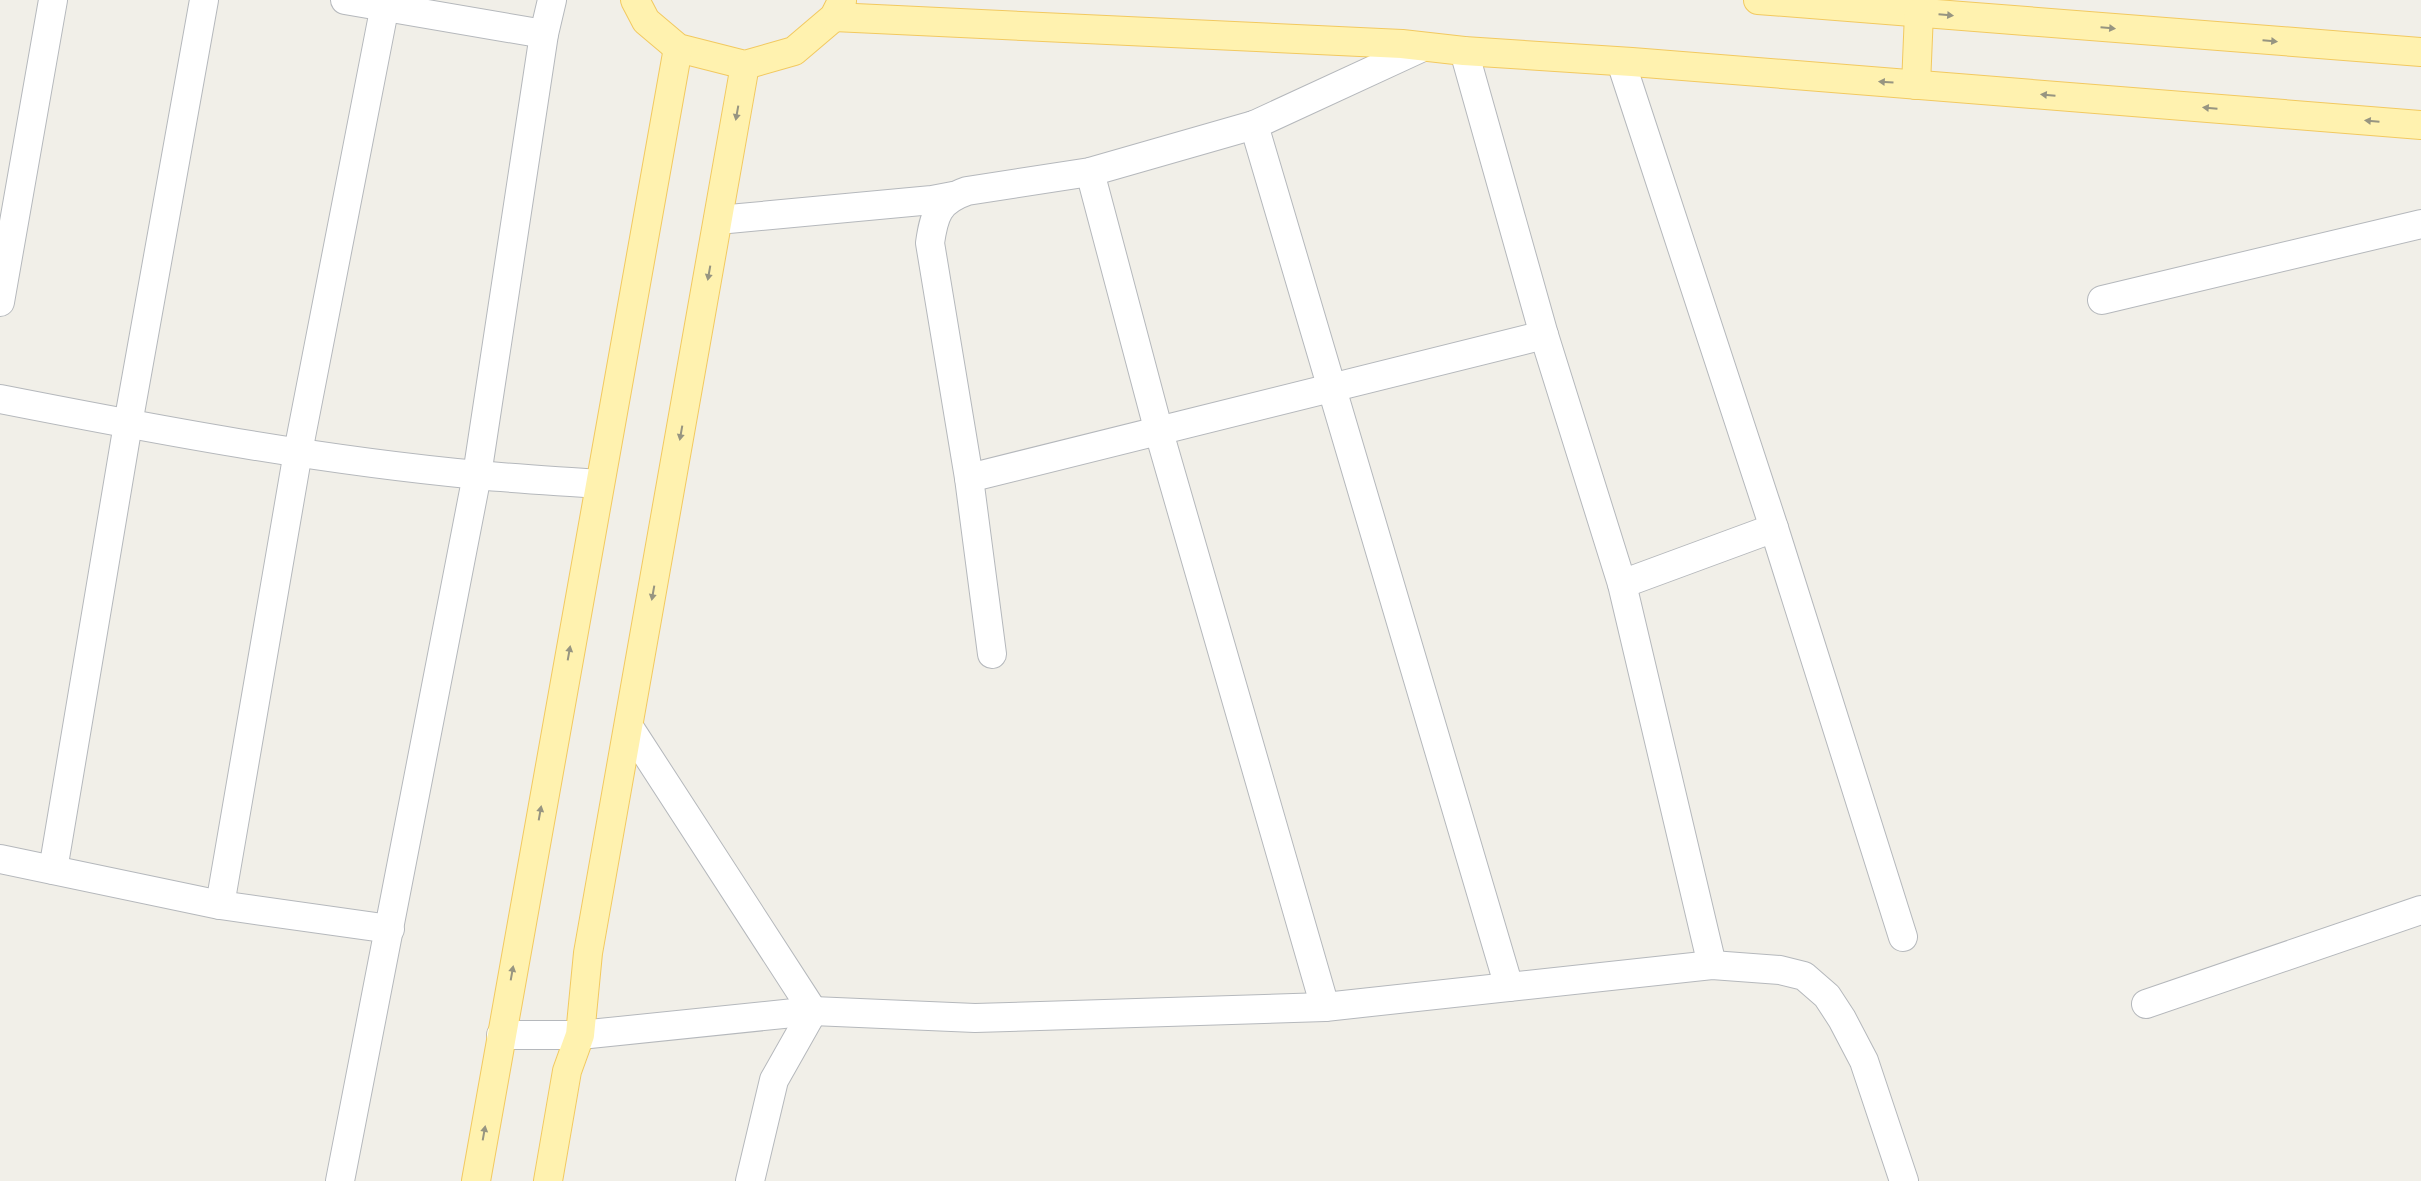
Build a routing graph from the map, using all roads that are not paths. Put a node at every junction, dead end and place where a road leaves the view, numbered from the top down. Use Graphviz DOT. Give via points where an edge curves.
graph roads {
  1 [pos="53,0"];
  2 [pos="204,0"];
  3 [pos="345,0"];
  4 [pos="552,0"];
  5 [pos="635,0"];
  6 [pos="1758,0"];
  7 [pos="385,5"];
  8 [pos="838,9"];
  9 [pos="1919,13"];
  10 [pos="544,34"];
  11 [pos="1422,47"];
  12 [pos="678,48"];
  13 [pos="1464,52"];
  14 [pos="2421,52"];
  15 [pos="1621,62"];
  16 [pos="745,64"];
  17 [pos="1916,85"];
  18 [pos="2421,124"];
  19 [pos="1254,125"];
  20 [pos="1090,172"];
  21 [pos="953,196"];
  22 [pos="718,220"];
  23 [pos="2421,224"];
  24 [pos="2102,300"];
  25 [pos="0,302"];
  26 [pos="1544,335"];
  27 [pos="1331,389"];
  28 [pos="0,398"];
  29 [pos="128,424"];
  30 [pos="1159,432"];
  31 [pos="298,452"];
  32 [pos="477,475"];
  33 [pos="969,478"];
  34 [pos="599,484"];
  35 [pos="1774,528"];
  36 [pos="1622,584"];
  37 [pos="992,654"];
  38 [pos="629,727"];
  39 [pos="0,859"];
  40 [pos="53,870"];
  41 [pos="220,905"];
  42 [pos="2421,910"];
  43 [pos="390,930"];
  44 [pos="1903,937"];
  45 [pos="1712,965"];
  46 [pos="1508,987"];
  47 [pos="2146,1004"];
  48 [pos="1325,1007"];
  49 [pos="813,1011"];
  50 [pos="580,1034"];
  51 [pos="501,1035"];
  52 [pos="340,1181"];
  53 [pos="476,1181"];
  54 [pos="548,1181"];
  55 [pos="750,1181"];
  56 [pos="1904,1181"];
  1 -- 25 [label="street"];
  2 -- 29 [label="street"];
  3 -- 7 [label="street"];
  4 -- 10 [label="street"];
  5 -- 12 [label="main road" via="646,20"];
  6 -- 9 [label="main road"];
  7 -- 10 [label="street"];
  7 -- 31 [label="street"];
  8 -- 11 [label="main road"];
  8 -- 16 [label="main road" via="794,51"];
  9 -- 14 [label="main road, one-way"];
  9 -- 17 [label="main road"];
  10 -- 32 [label="street"];
  11 -- 13 [label="main road"];
  11 -- 19 [label="street"];
  12 -- 16 [label="main road"];
  12 -- 34 [label="main road"];
  13 -- 15 [label="main road"];
  13 -- 26 [label="street"];
  17 -- 15 [label="main road, one-way"];
  15 -- 35 [label="street"];
  16 -- 22 [label="main road, one-way"];
  18 -- 17 [label="main road, one-way"];
  19 -- 20 [label="street"];
  19 -- 27 [label="street"];
  20 -- 21 [label="street" via="967,191"];
  20 -- 30 [label="street"];
  21 -- 22 [label="street"];
  21 -- 33 [label="street" via="934,218 930,243"];
  22 -- 38 [label="main road, one-way"];
  23 -- 24 [label="street"];
  26 -- 27 [label="street"];
  26 -- 36 [label="street"];
  27 -- 30 [label="street"];
  27 -- 46 [label="street"];
  28 -- 29 [label="street"];
  29 -- 31 [label="street"];
  29 -- 40 [label="street"];
  30 -- 33 [label="street"];
  30 -- 48 [label="street"];
  31 -- 32 [label="street"];
  31 -- 41 [label="street"];
  32 -- 34 [label="street"];
  32 -- 43 [label="street"];
  33 -- 37 [label="street"];
  51 -- 34 [label="main road, one-way"];
  35 -- 36 [label="street"];
  35 -- 44 [label="street"];
  36 -- 45 [label="street"];
  38 -- 49 [label="street"];
  38 -- 50 [label="main road" via="588,953"];
  39 -- 40 [label="street"];
  40 -- 41 [label="street"];
  41 -- 43 [label="street"];
  42 -- 47 [label="street"];
  43 -- 52 [label="street"];
  45 -- 46 [label="street"];
  45 -- 56 [label="street" via="1780,970 1804,976 1827,996 1864,1061"];
  46 -- 48 [label="street"];
  48 -- 49 [label="street" via="975,1018"];
  49 -- 50 [label="street"];
  49 -- 55 [label="street" via="774,1080"];
  50 -- 51 [label="street"];
  50 -- 54 [label="main road" via="567,1071"];
  53 -- 51 [label="main road, one-way"];
}
